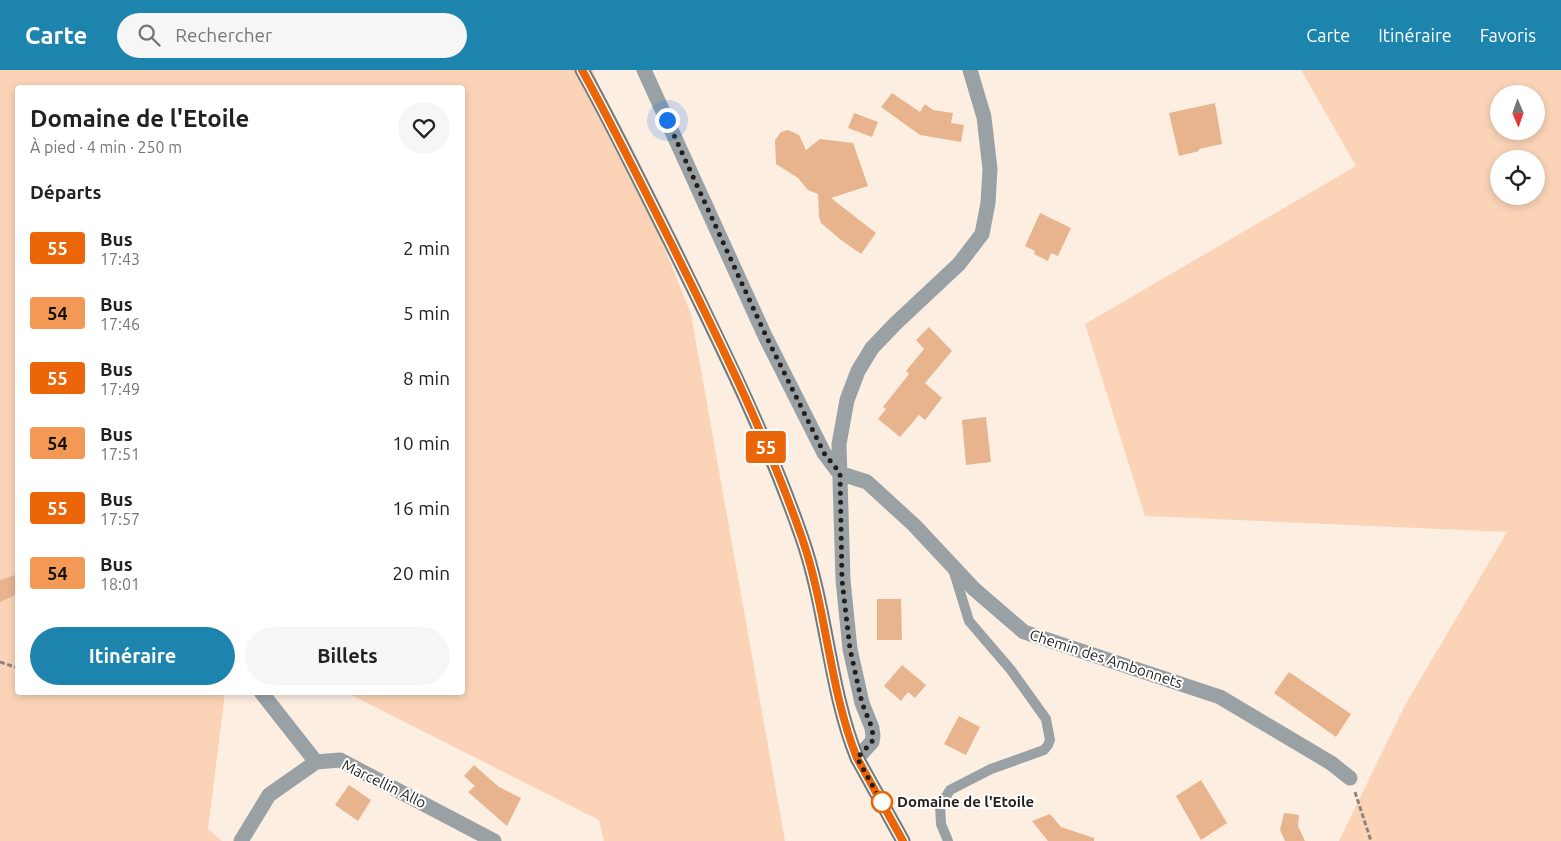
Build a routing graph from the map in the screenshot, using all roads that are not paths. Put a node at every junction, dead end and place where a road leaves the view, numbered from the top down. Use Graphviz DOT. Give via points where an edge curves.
graph roads {
  1 [pos="582,70"];
  2 [pos="644,70"];
  3 [pos="970,70"];
  4 [pos="840,473"];
  5 [pos="952,566"];
  6 [pos="263,695"];
  7 [pos="857,758"];
  8 [pos="316,762"];
  9 [pos="1350,778"];
  10 [pos="241,841"];
  11 [pos="494,841"];
  12 [pos="903,841"];
  13 [pos="948,841"];
  1 -- 7 [label="main road" via="708,319 792,511 812,571 841,705"];
  2 -- 4 [label="street" via="766,336 824,453"];
  3 -- 4 [label="street" via="984,117 990,169 982,234 960,264 872,348 858,371 845,408 839,444"];
  4 -- 5 [label="street, Chemin des Ambonnets" via="868,482"];
  4 -- 7 [label="street" via="842,580 850,649 873,736 872,742"];
  5 -- 9 [label="street, Chemin des Ambonnets" via="1024,632 1220,697 1331,763"];
  5 -- 13 [label="lane" via="969,621 1041,711 1050,740 1044,750 991,769 950,790 940,806 941,824"];
  6 -- 8 [label="street"];
  7 -- 12 [label="main road"];
  8 -- 10 [label="street" via="269,795"];
  8 -- 11 [label="street, Marcellin Allo" via="340,760"];
}
